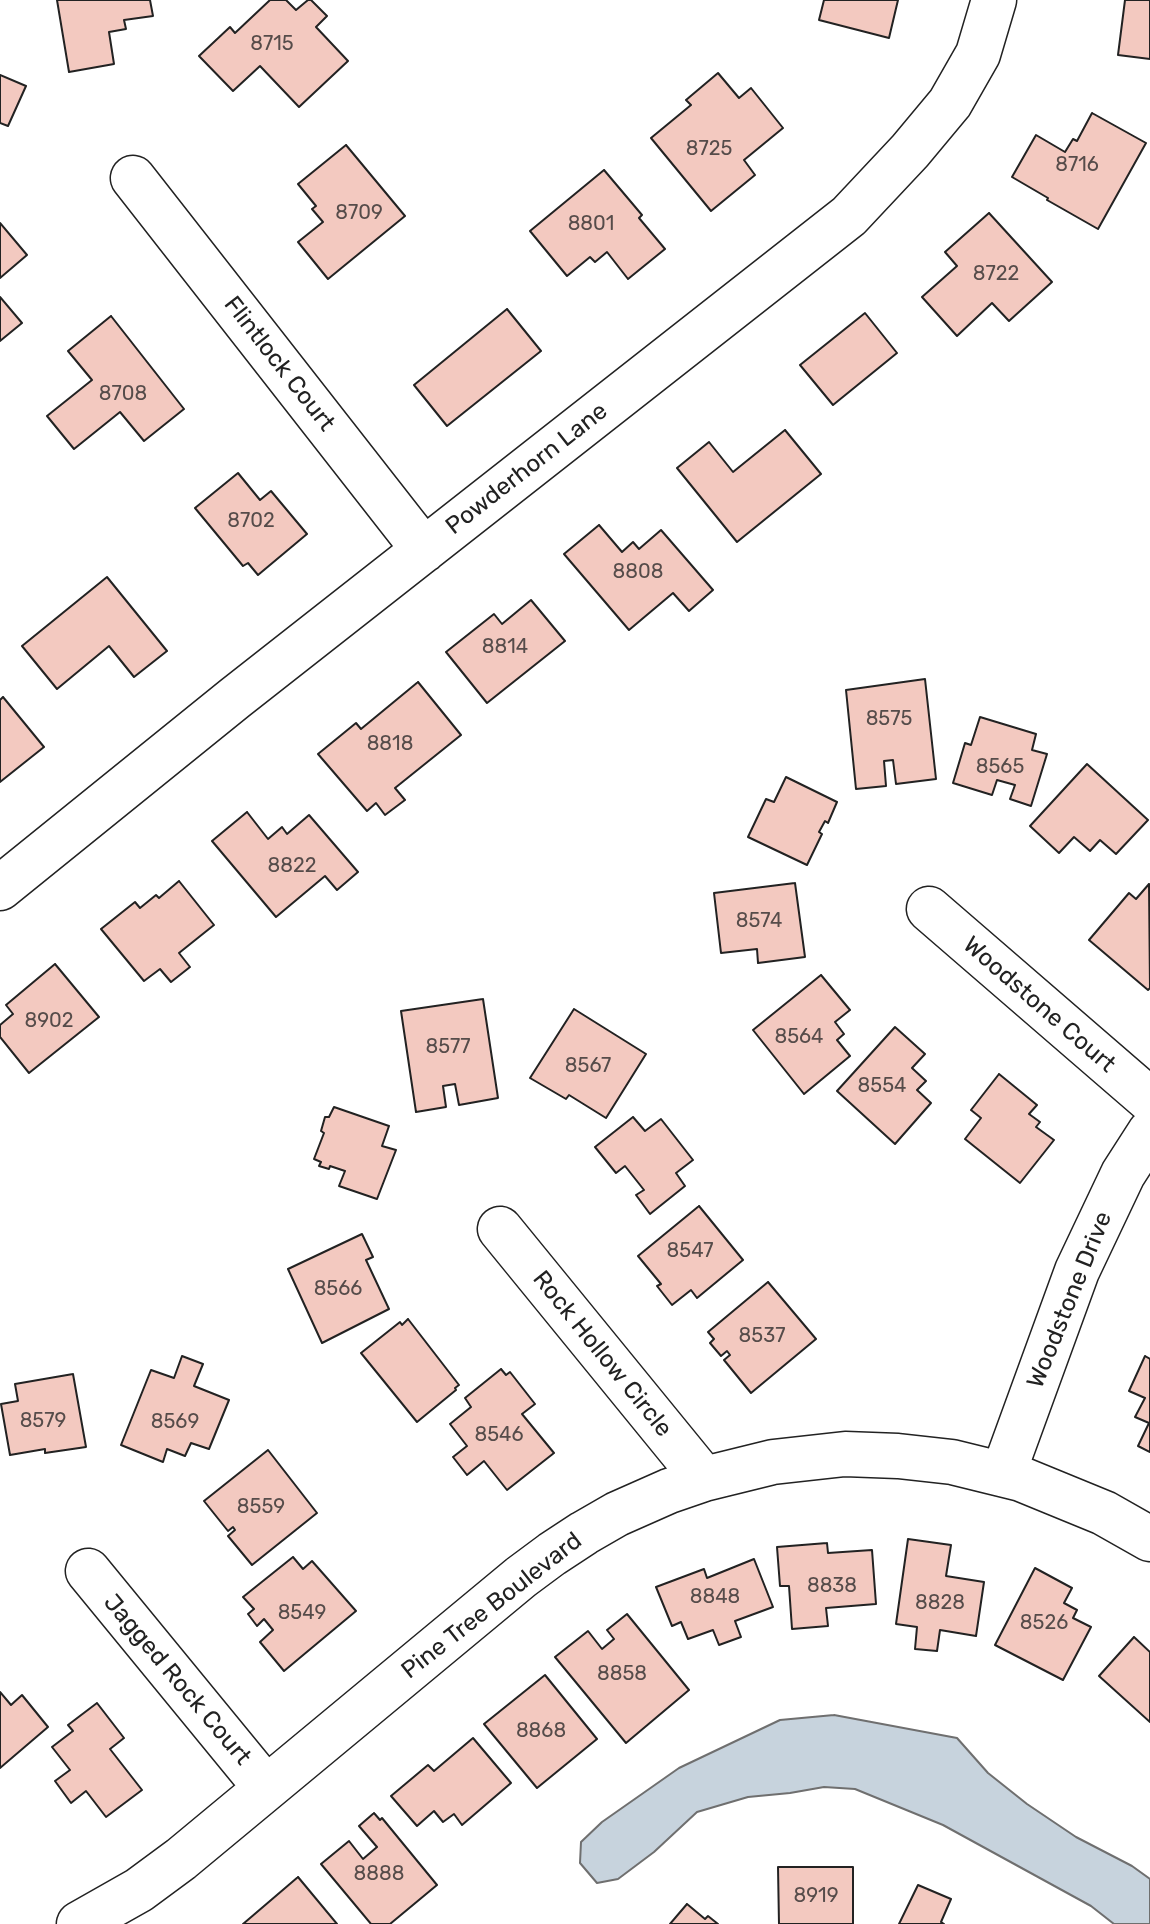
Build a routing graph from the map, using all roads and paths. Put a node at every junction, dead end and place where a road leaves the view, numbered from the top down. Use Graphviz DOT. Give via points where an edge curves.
graph roads {
  1 [pos="994,0"];
  2 [pos="133,178"];
  3 [pos="424,550"];
  4 [pos="0,888"];
  5 [pos="929,909"];
  6 [pos="1150,1100"];
  7 [pos="1150,1132"];
  8 [pos="500,1229"];
  9 [pos="1003,1474"];
  10 [pos="704,1479"];
  11 [pos="1150,1539"];
  12 [pos="88,1571"];
  13 [pos="266,1788"];
  14 [pos="79,1924"];
  1 -- 3 [label="street, Powderhorn Lane" via="978,54 950,103 849,216"];
  2 -- 3 [label="street, Flintlock Court"];
  3 -- 4 [label="street, Powderhorn Lane"];
  5 -- 6 [label="street, Woodstone Court"];
  7 -- 9 [label="street, Woodstone Drive" via="1123,1174 1077,1271"];
  8 -- 10 [label="street, Rock Hollow Circle"];
  9 -- 10 [label="street, Pine Tree Boulevard" via="952,1462 845,1454 756,1465"];
  9 -- 11 [label="street, Pine Tree Boulevard" via="1071,1498"];
  10 -- 13 [label="street, Pine Tree Boulevard" via="633,1506 552,1554"];
  12 -- 13 [label="street, Jagged Rock Court"];
  13 -- 14 [label="street, Pine Tree Boulevard" via="167,1870"];
}
